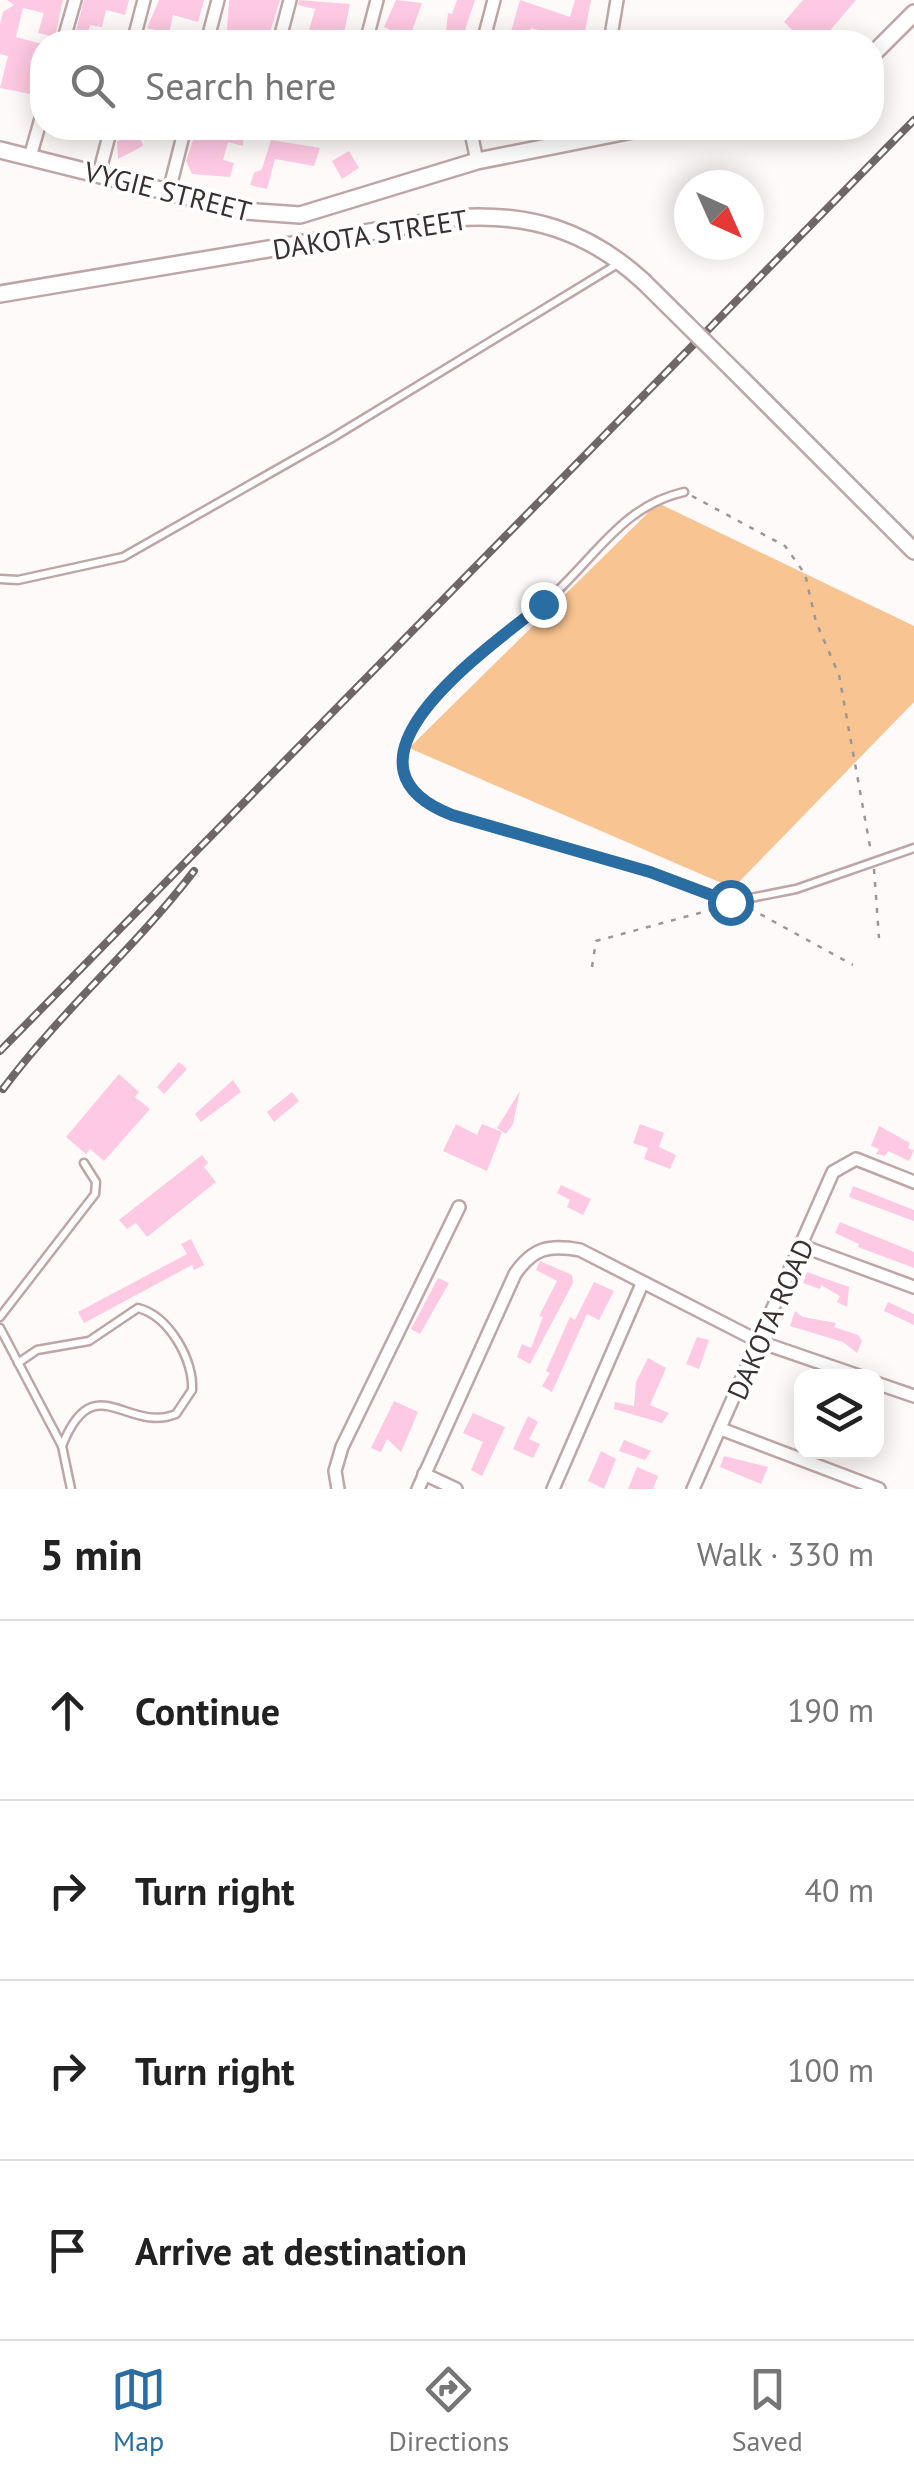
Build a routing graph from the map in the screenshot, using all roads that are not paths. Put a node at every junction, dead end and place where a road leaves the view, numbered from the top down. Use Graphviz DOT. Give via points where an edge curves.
graph roads {
  1 [pos="75,0"];
  2 [pos="144,0"];
  3 [pos="218,0"];
  4 [pos="290,0"];
  5 [pos="377,0"];
  6 [pos="494,0"];
  7 [pos="617,0"];
  8 [pos="914,12"];
  9 [pos="66,30"];
  10 [pos="136,30"];
  11 [pos="210,30"];
  12 [pos="282,30"];
  13 [pos="369,30"];
  14 [pos="486,30"];
  15 [pos="612,30"];
  16 [pos="884,43"];
  17 [pos="35,140"];
  18 [pos="109,140"];
  19 [pos="182,140"];
  20 [pos="473,140"];
  21 [pos="573,140"];
  22 [pos="0,150"];
  23 [pos="30,158"];
  24 [pos="477,161"];
  25 [pos="100,174"];
  26 [pos="169,191"];
  27 [pos="622,262"];
  28 [pos="0,294"];
  29 [pos="684,492"];
  30 [pos="914,550"];
  31 [pos="0,579"];
  32 [pos="914,848"];
  33 [pos="84,1164"];
  34 [pos="914,1182"];
  35 [pos="459,1207"];
  36 [pos="802,1246"];
  37 [pos="642,1284"];
  38 [pos="914,1287"];
  39 [pos="0,1317"];
  40 [pos="0,1328"];
  41 [pos="760,1342"];
  42 [pos="18,1364"];
  43 [pos="839,1369"];
  44 [pos="884,1386"];
  45 [pos="914,1396"];
  46 [pos="721,1429"];
  47 [pos="62,1446"];
  48 [pos="424,1474"];
  49 [pos="72,1489"];
  50 [pos="338,1489"];
  51 [pos="418,1489"];
  52 [pos="456,1489"];
  53 [pos="553,1489"];
  54 [pos="693,1489"];
  55 [pos="878,1489"];
  1 -- 9 [label="street"];
  2 -- 10 [label="street"];
  3 -- 11 [label="street"];
  4 -- 12 [label="street"];
  5 -- 13 [label="street"];
  6 -- 14 [label="street"];
  7 -- 15 [label="street"];
  8 -- 16 [label="street"];
  17 -- 23 [label="street"];
  18 -- 25 [label="street"];
  19 -- 26 [label="street"];
  20 -- 24 [label="street"];
  21 -- 24 [label="street, VYGIE STREET"];
  22 -- 23 [label="street, VYGIE STREET"];
  23 -- 25 [label="street, VYGIE STREET"];
  24 -- 26 [label="street, VYGIE STREET" via="285,216"];
  25 -- 26 [label="street, VYGIE STREET"];
  27 -- 28 [label="street, DAKOTA STREET" via="537,220 472,216"];
  27 -- 30 [label="street, DAKOTA STREET, bridge"];
  27 -- 31 [label="lane" via="123,557"];
  29 -- 32 [label="lane" via="642,505 566,584 432,702 407,734 405,776 423,802 452,815 740,903"];
  33 -- 39 [label="lane" via="96,1182 94,1194"];
  34 -- 36 [label="street, DAKOTA ROAD" via="856,1159 834,1172"];
  35 -- 50 [label="street" via="342,1447 334,1472"];
  36 -- 38 [label="street"];
  36 -- 41 [label="street, DAKOTA ROAD"];
  37 -- 41 [label="street"];
  37 -- 48 [label="street" via="580,1250 556,1246 527,1256"];
  37 -- 53 [label="street"];
  40 -- 42 [label="lane"];
  41 -- 43 [label="street"];
  41 -- 46 [label="street, DAKOTA ROAD"];
  42 -- 47 [label="lane"];
  42 -- 47 [label="lane" via="38,1350 89,1341 138,1308 182,1347 192,1390 176,1414 160,1418 90,1407 76,1417"];
  44 -- 45 [label="street"];
  46 -- 54 [label="street, DAKOTA ROAD"];
  46 -- 55 [label="street"];
  47 -- 49 [label="lane"];
  48 -- 51 [label="street"];
  48 -- 52 [label="street"];
}
